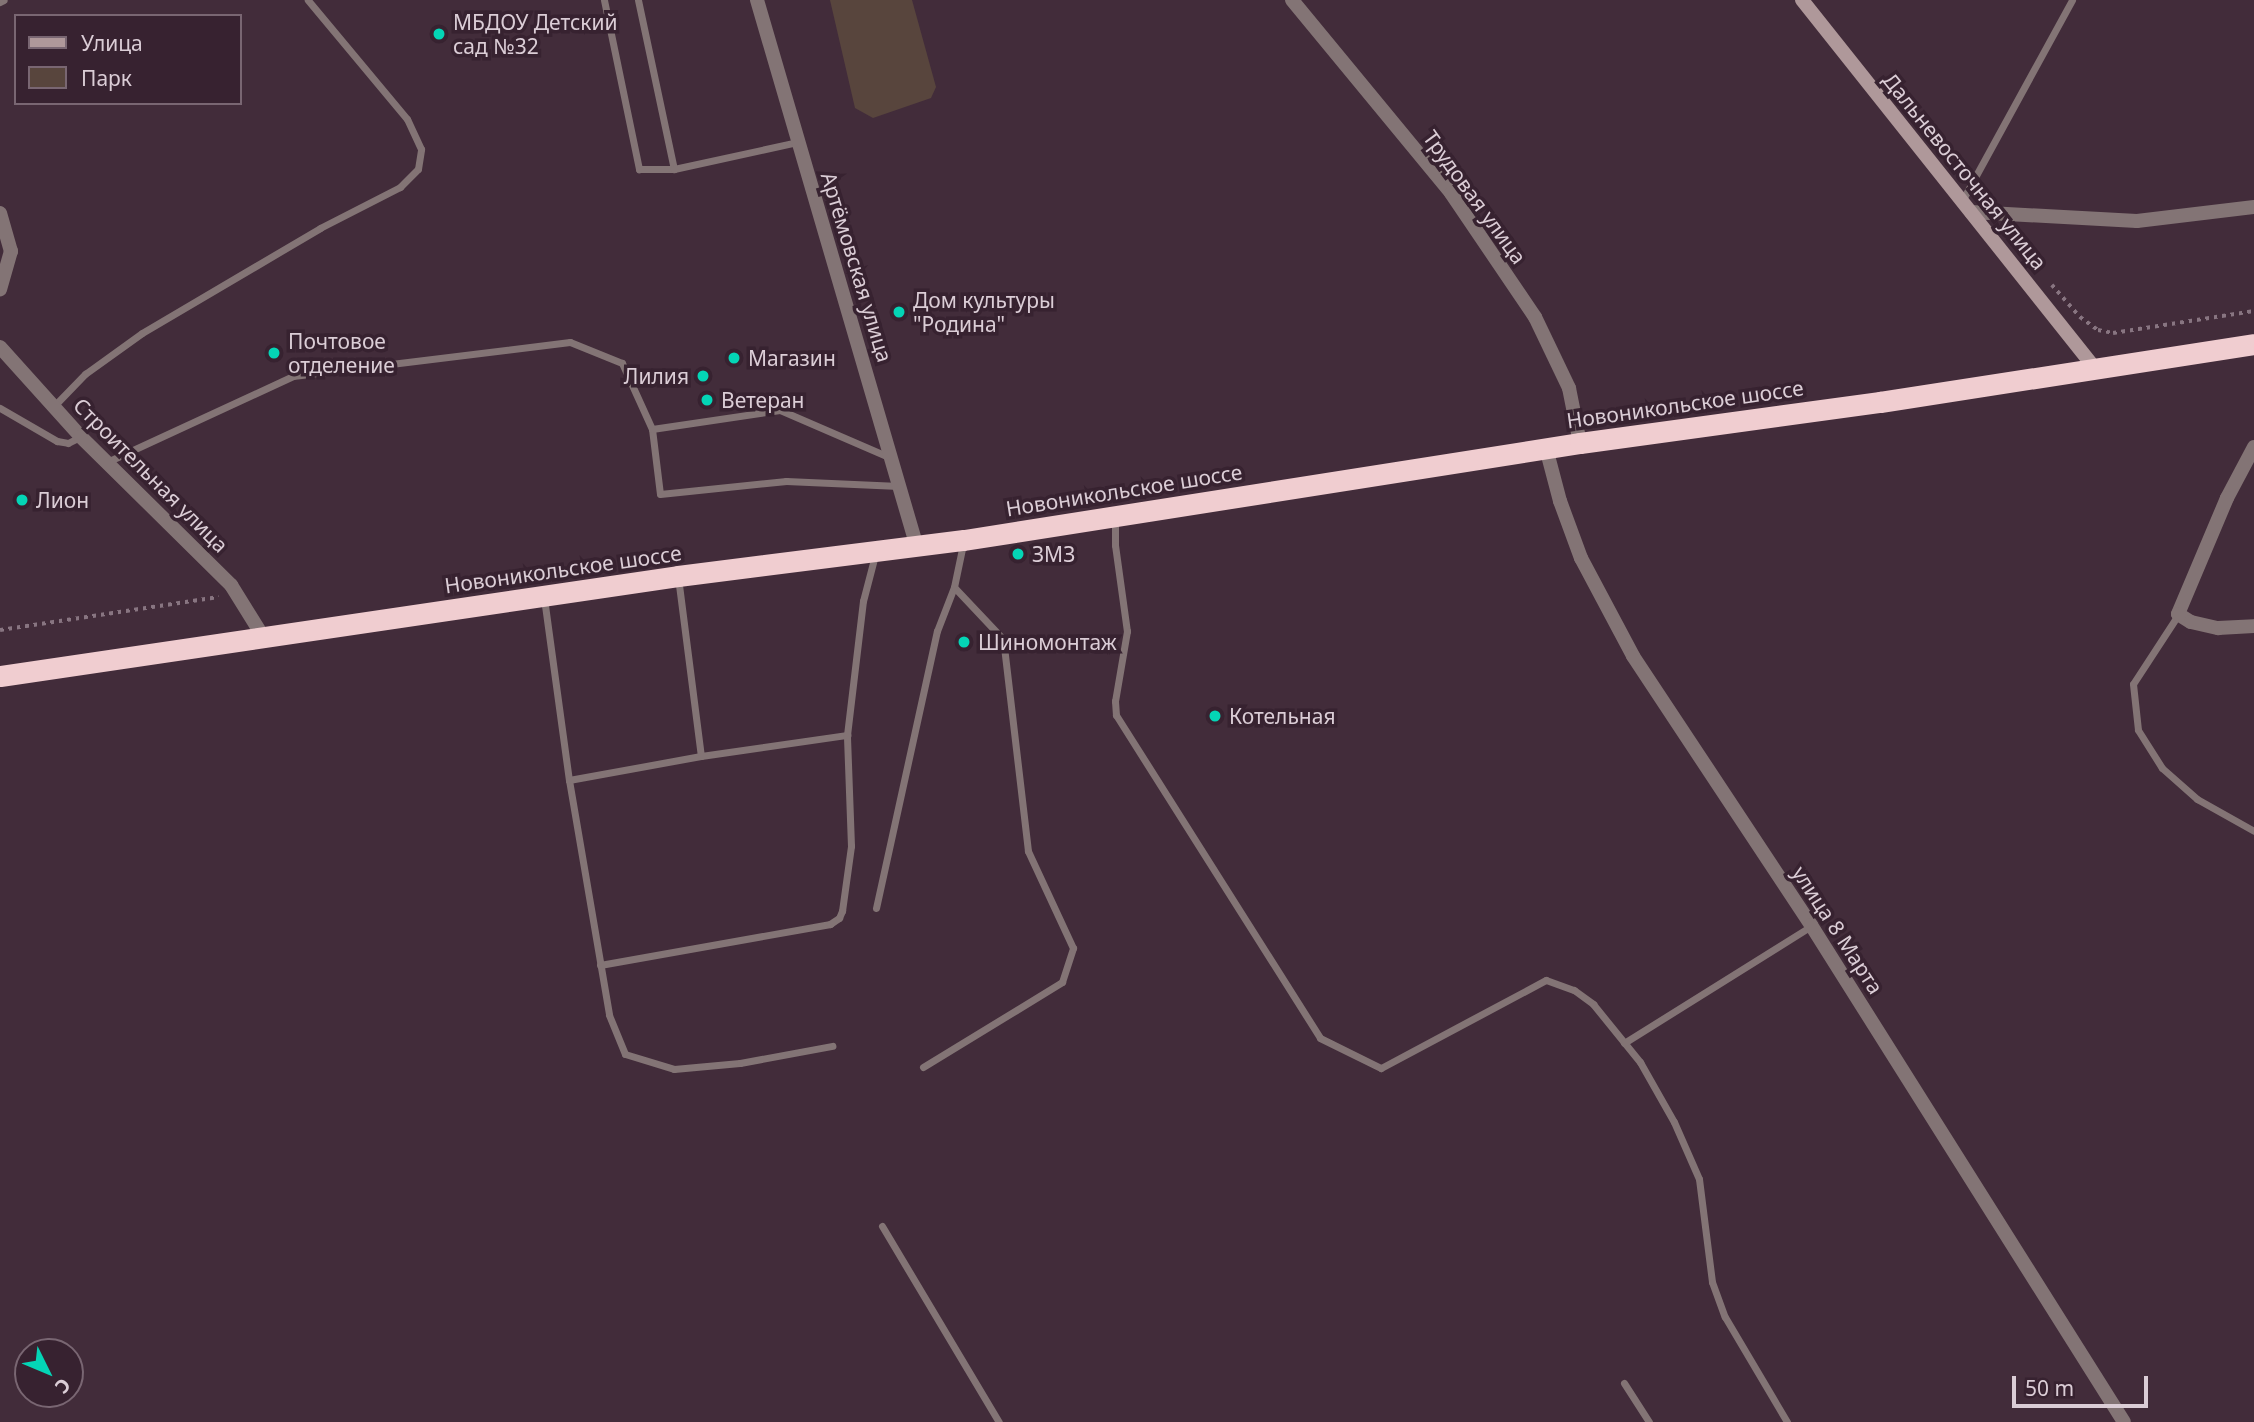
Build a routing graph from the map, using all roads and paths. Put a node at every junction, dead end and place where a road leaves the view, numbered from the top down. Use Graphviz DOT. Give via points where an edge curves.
graph roads {
  1 [pos="308,0"];
  2 [pos="604,0"];
  3 [pos="638,0"];
  4 [pos="757,0"];
  5 [pos="1292,0"];
  6 [pos="1802,0"];
  7 [pos="2071,0"];
  8 [pos="797,142"];
  9 [pos="674,169"];
  10 [pos="1966,207"];
  11 [pos="2254,207"];
  12 [pos="0,213"];
  13 [pos="2043,275"];
  14 [pos="0,289"];
  15 [pos="2254,311"];
  16 [pos="2254,344"];
  17 [pos="0,347"];
  18 [pos="2095,368"];
  19 [pos="54,407"];
  20 [pos="0,408"];
  21 [pos="652,429"];
  22 [pos="81,437"];
  23 [pos="1580,443"];
  24 [pos="2254,447"];
  25 [pos="1546,448"];
  26 [pos="892,458"];
  27 [pos="107,462"];
  28 [pos="900,486"];
  29 [pos="1115,516"];
  30 [pos="964,540"];
  31 [pos="917,547"];
  32 [pos="875,552"];
  33 [pos="678,576"];
  34 [pos="954,587"];
  35 [pos="237,594"];
  36 [pos="544,597"];
  37 [pos="2178,614"];
  38 [pos="2254,626"];
  39 [pos="0,630"];
  40 [pos="264,638"];
  41 [pos="0,676"];
  42 [pos="847,735"];
  43 [pos="701,756"];
  44 [pos="569,780"];
  45 [pos="2254,831"];
  46 [pos="876,908"];
  47 [pos="1811,925"];
  48 [pos="600,965"];
  49 [pos="1624,1043"];
  50 [pos="832,1046"];
  51 [pos="923,1067"];
  52 [pos="882,1226"];
  53 [pos="1624,1383"];
  54 [pos="999,1422"];
  55 [pos="1649,1422"];
  56 [pos="1787,1422"];
  57 [pos="2124,1422"];
  1 -- 19 [label="lane" via="407,119 421,149 418,169 400,187 320,228 142,333 85,374"];
  2 -- 9 [label="lane" via="639,169"];
  3 -- 9 [label="lane"];
  4 -- 8 [label="street, Артёмовская улица"];
  5 -- 23 [label="street, Трудовая улица" via="1451,193 1535,317 1569,388"];
  6 -- 10 [label="main road, Дальневосточная улица"];
  7 -- 10 [label="lane"];
  8 -- 9 [label="lane"];
  8 -- 26 [label="street, Артёмовская улица"];
  10 -- 11 [label="street" via="2137,220"];
  10 -- 18 [label="main road, Дальневосточная улица"];
  12 -- 14 [label="street" via="10,251"];
  13 -- 15 [label="path" via="2080,317 2098,330 2113,333"];
  16 -- 18 [label="highway, Новоникольское шоссе"];
  17 -- 19 [label="street, Строительная улица"];
  18 -- 23 [label="highway, Новоникольское шоссе"];
  19 -- 22 [label="street, Строительная улица"];
  20 -- 22 [label="lane" via="57,441 68,443"];
  21 -- 26 [label="lane" via="780,410"];
  21 -- 27 [label="lane" via="622,363 569,342 293,376"];
  21 -- 28 [label="lane" via="660,494 786,481"];
  22 -- 27 [label="street, Строительная улица"];
  23 -- 25 [label="highway, Новоникольское шоссе"];
  24 -- 37 [label="street"];
  25 -- 29 [label="highway, Новоникольское шоссе"];
  25 -- 47 [label="street, улица 8 Марта" via="1581,558 1633,656"];
  26 -- 28 [label="street, Артёмовская улица"];
  27 -- 35 [label="street, Строительная улица"];
  28 -- 31 [label="street, Артёмовская улица"];
  29 -- 30 [label="highway, Новоникольское шоссе"];
  29 -- 49 [label="lane" via="1127,631 1115,715 1320,1038 1381,1068 1546,980 1574,990 1593,1004"];
  30 -- 31 [label="highway, Новоникольское шоссе"];
  30 -- 34 [label="lane"];
  31 -- 32 [label="highway, Новоникольское шоссе"];
  32 -- 33 [label="highway, Новоникольское шоссе"];
  32 -- 42 [label="lane" via="863,601"];
  33 -- 36 [label="highway, Новоникольское шоссе"];
  33 -- 43 [label="lane"];
  34 -- 46 [label="lane" via="937,631"];
  34 -- 51 [label="lane" via="1003,639 1028,851 1073,948 1062,982"];
  35 -- 39 [label="path"];
  35 -- 40 [label="street, Строительная улица"];
  36 -- 40 [label="highway, Новоникольское шоссе"];
  36 -- 44 [label="lane"];
  37 -- 38 [label="street" via="2218,628"];
  37 -- 45 [label="lane" via="2133,684 2138,730 2162,768 2197,799"];
  40 -- 41 [label="highway, Новоникольское шоссе"];
  42 -- 43 [label="lane"];
  42 -- 48 [label="lane" via="851,846 842,911 835,922"];
  43 -- 44 [label="lane"];
  44 -- 48 [label="lane"];
  47 -- 49 [label="lane"];
  47 -- 57 [label="street, улица 8 Марта"];
  48 -- 50 [label="lane" via="609,1015 625,1054 647,1063 699,1068"];
  49 -- 56 [label="lane" via="1675,1122 1699,1179 1712,1282 1724,1317"];
  52 -- 54 [label="lane"];
  53 -- 55 [label="lane"];
}
